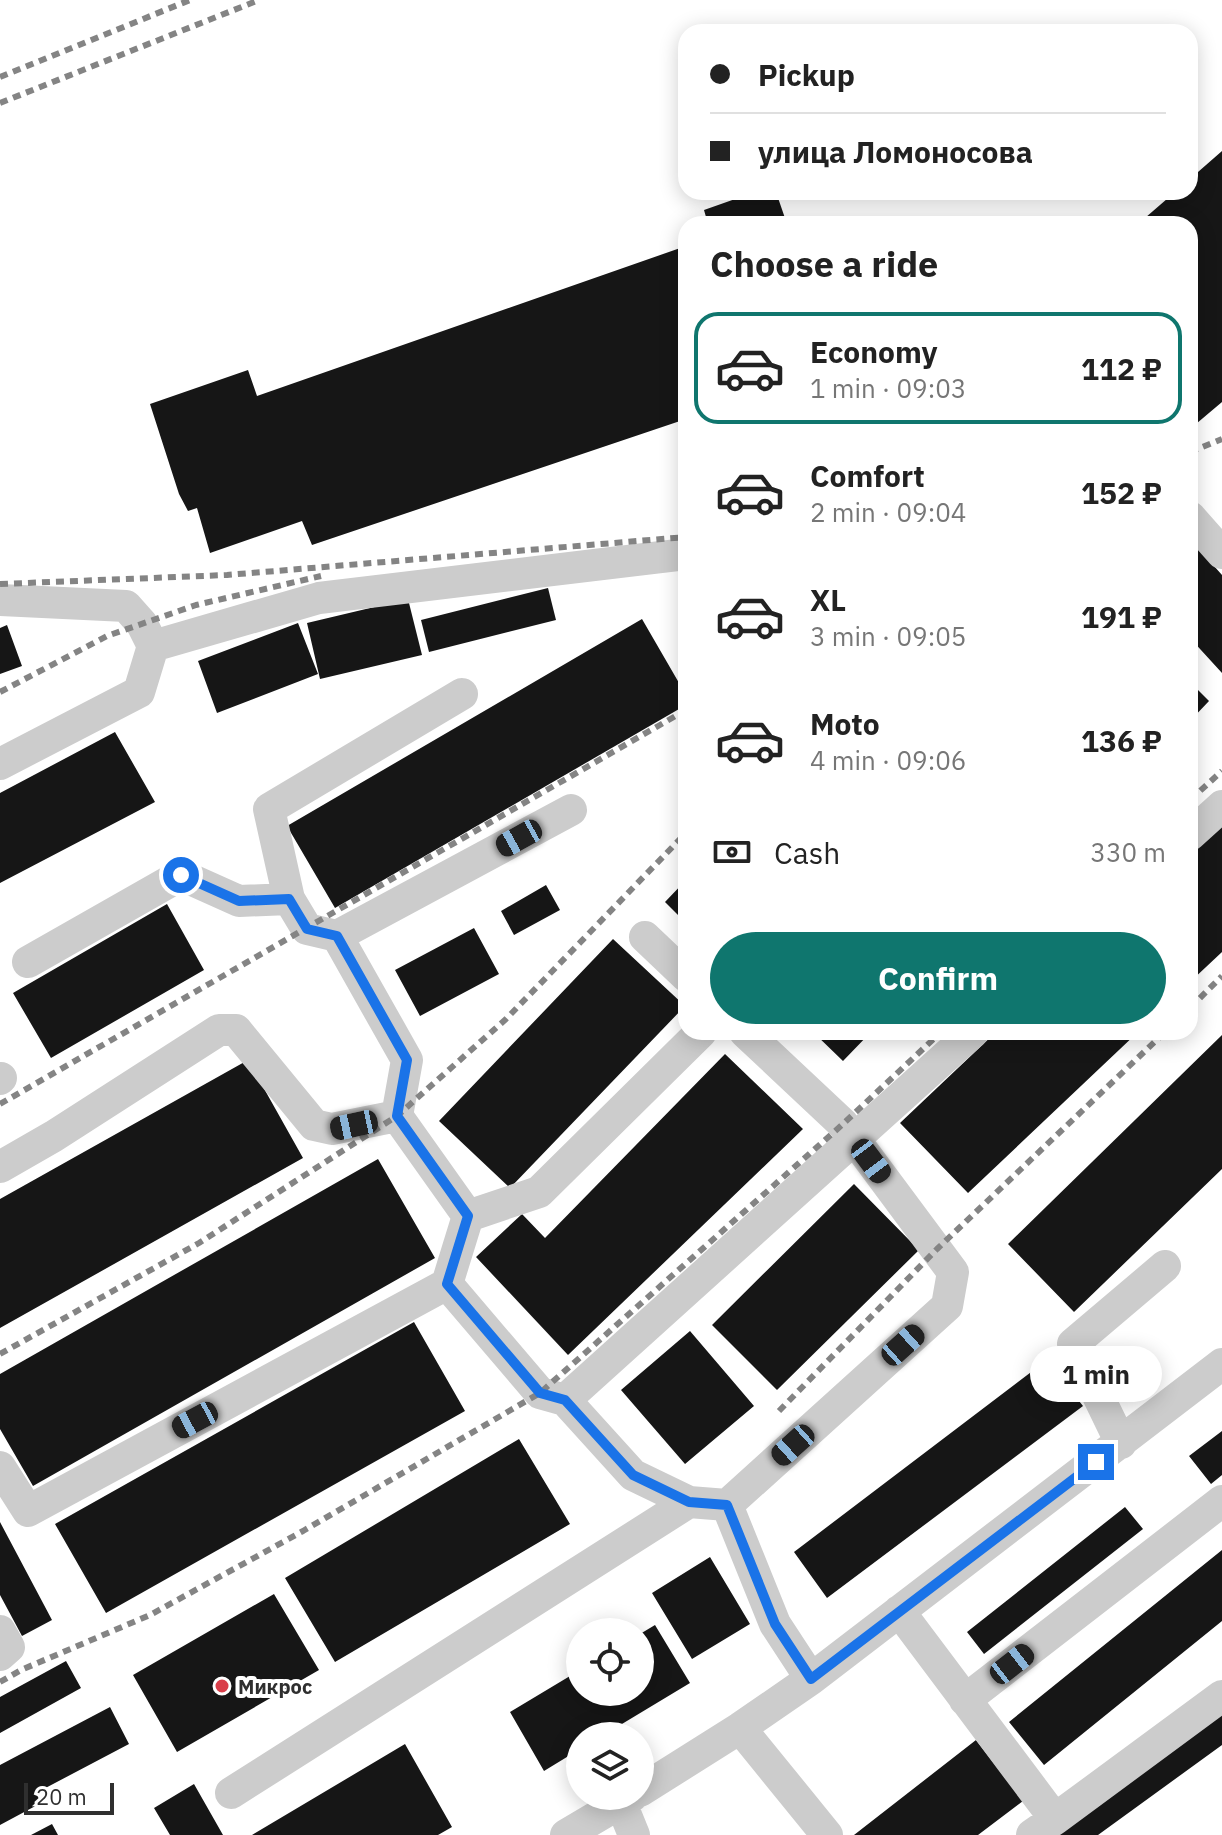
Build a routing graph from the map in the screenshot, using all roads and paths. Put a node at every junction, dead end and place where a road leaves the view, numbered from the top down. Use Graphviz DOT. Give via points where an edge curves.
graph roads {
  1 [pos="1198,526"];
  2 [pos="1222,553"];
  3 [pos="678,555"];
  4 [pos="0,600"];
  5 [pos="153,646"];
  6 [pos="462,694"];
  7 [pos="0,764"];
  8 [pos="1222,806"];
  9 [pos="571,810"];
  10 [pos="1198,828"];
  11 [pos="289,899"];
  12 [pos="337,936"];
  13 [pos="645,937"];
  14 [pos="28,962"];
  15 [pos="678,968"];
  16 [pos="693,1040"];
  17 [pos="754,1040"];
  18 [pos="964,1040"];
  19 [pos="397,1116"];
  20 [pos="855,1139"];
  21 [pos="0,1167"];
  22 [pos="468,1216"];
  23 [pos="1165,1266"];
  24 [pos="447,1284"];
  25 [pos="1222,1364"];
  26 [pos="565,1400"];
  27 [pos="1121,1443"];
  28 [pos="0,1467"];
  29 [pos="1222,1501"];
  30 [pos="689,1502"];
  31 [pos="727,1505"];
  32 [pos="899,1611"];
  33 [pos="0,1631"];
  34 [pos="0,1655"];
  35 [pos="811,1679"];
  36 [pos="1222,1696"];
  37 [pos="965,1700"];
  38 [pos="740,1728"];
  39 [pos="654,1782"];
  40 [pos="231,1793"];
  41 [pos="609,1810"];
  42 [pos="632,1810"];
  43 [pos="1044,1827"];
  44 [pos="566,1835"];
  45 [pos="634,1835"];
  46 [pos="827,1835"];
  1 -- 2 [label="street"];
  3 -- 5 [label="street" via="319,598"];
  4 -- 5 [label="street" via="126,606"];
  5 -- 7 [label="street" via="139,692"];
  6 -- 11 [label="street" via="269,809"];
  8 -- 10 [label="street"];
  9 -- 12 [label="street"];
  11 -- 12 [label="street" via="307,929"];
  11 -- 14 [label="street" via="239,901 181,875"];
  12 -- 19 [label="street" via="407,1060"];
  13 -- 15 [label="street"];
  16 -- 22 [label="street" via="539,1192"];
  17 -- 20 [label="street"];
  18 -- 20 [label="street"];
  19 -- 21 [label="street" via="332,1129 314,1125 236,1030 219,1030"];
  19 -- 22 [label="street"];
  20 -- 26 [label="street"];
  20 -- 31 [label="street" via="953,1272 947,1306"];
  22 -- 24 [label="street"];
  23 -- 27 [label="street" via="1073,1344"];
  24 -- 26 [label="street" via="540,1393"];
  24 -- 28 [label="street" via="28,1511"];
  25 -- 27 [label="street"];
  26 -- 30 [label="street" via="633,1475"];
  27 -- 32 [label="street"];
  29 -- 37 [label="street"];
  30 -- 31 [label="street"];
  30 -- 40 [label="street"];
  31 -- 35 [label="street" via="775,1624"];
  32 -- 35 [label="street"];
  32 -- 37 [label="street"];
  33 -- 34 [label="street" via="9,1647"];
  35 -- 38 [label="street"];
  36 -- 43 [label="street"];
  37 -- 43 [label="street"];
  38 -- 39 [label="street"];
  38 -- 46 [label="street"];
  41 -- 44 [label="street"];
  42 -- 45 [label="street"];
}
